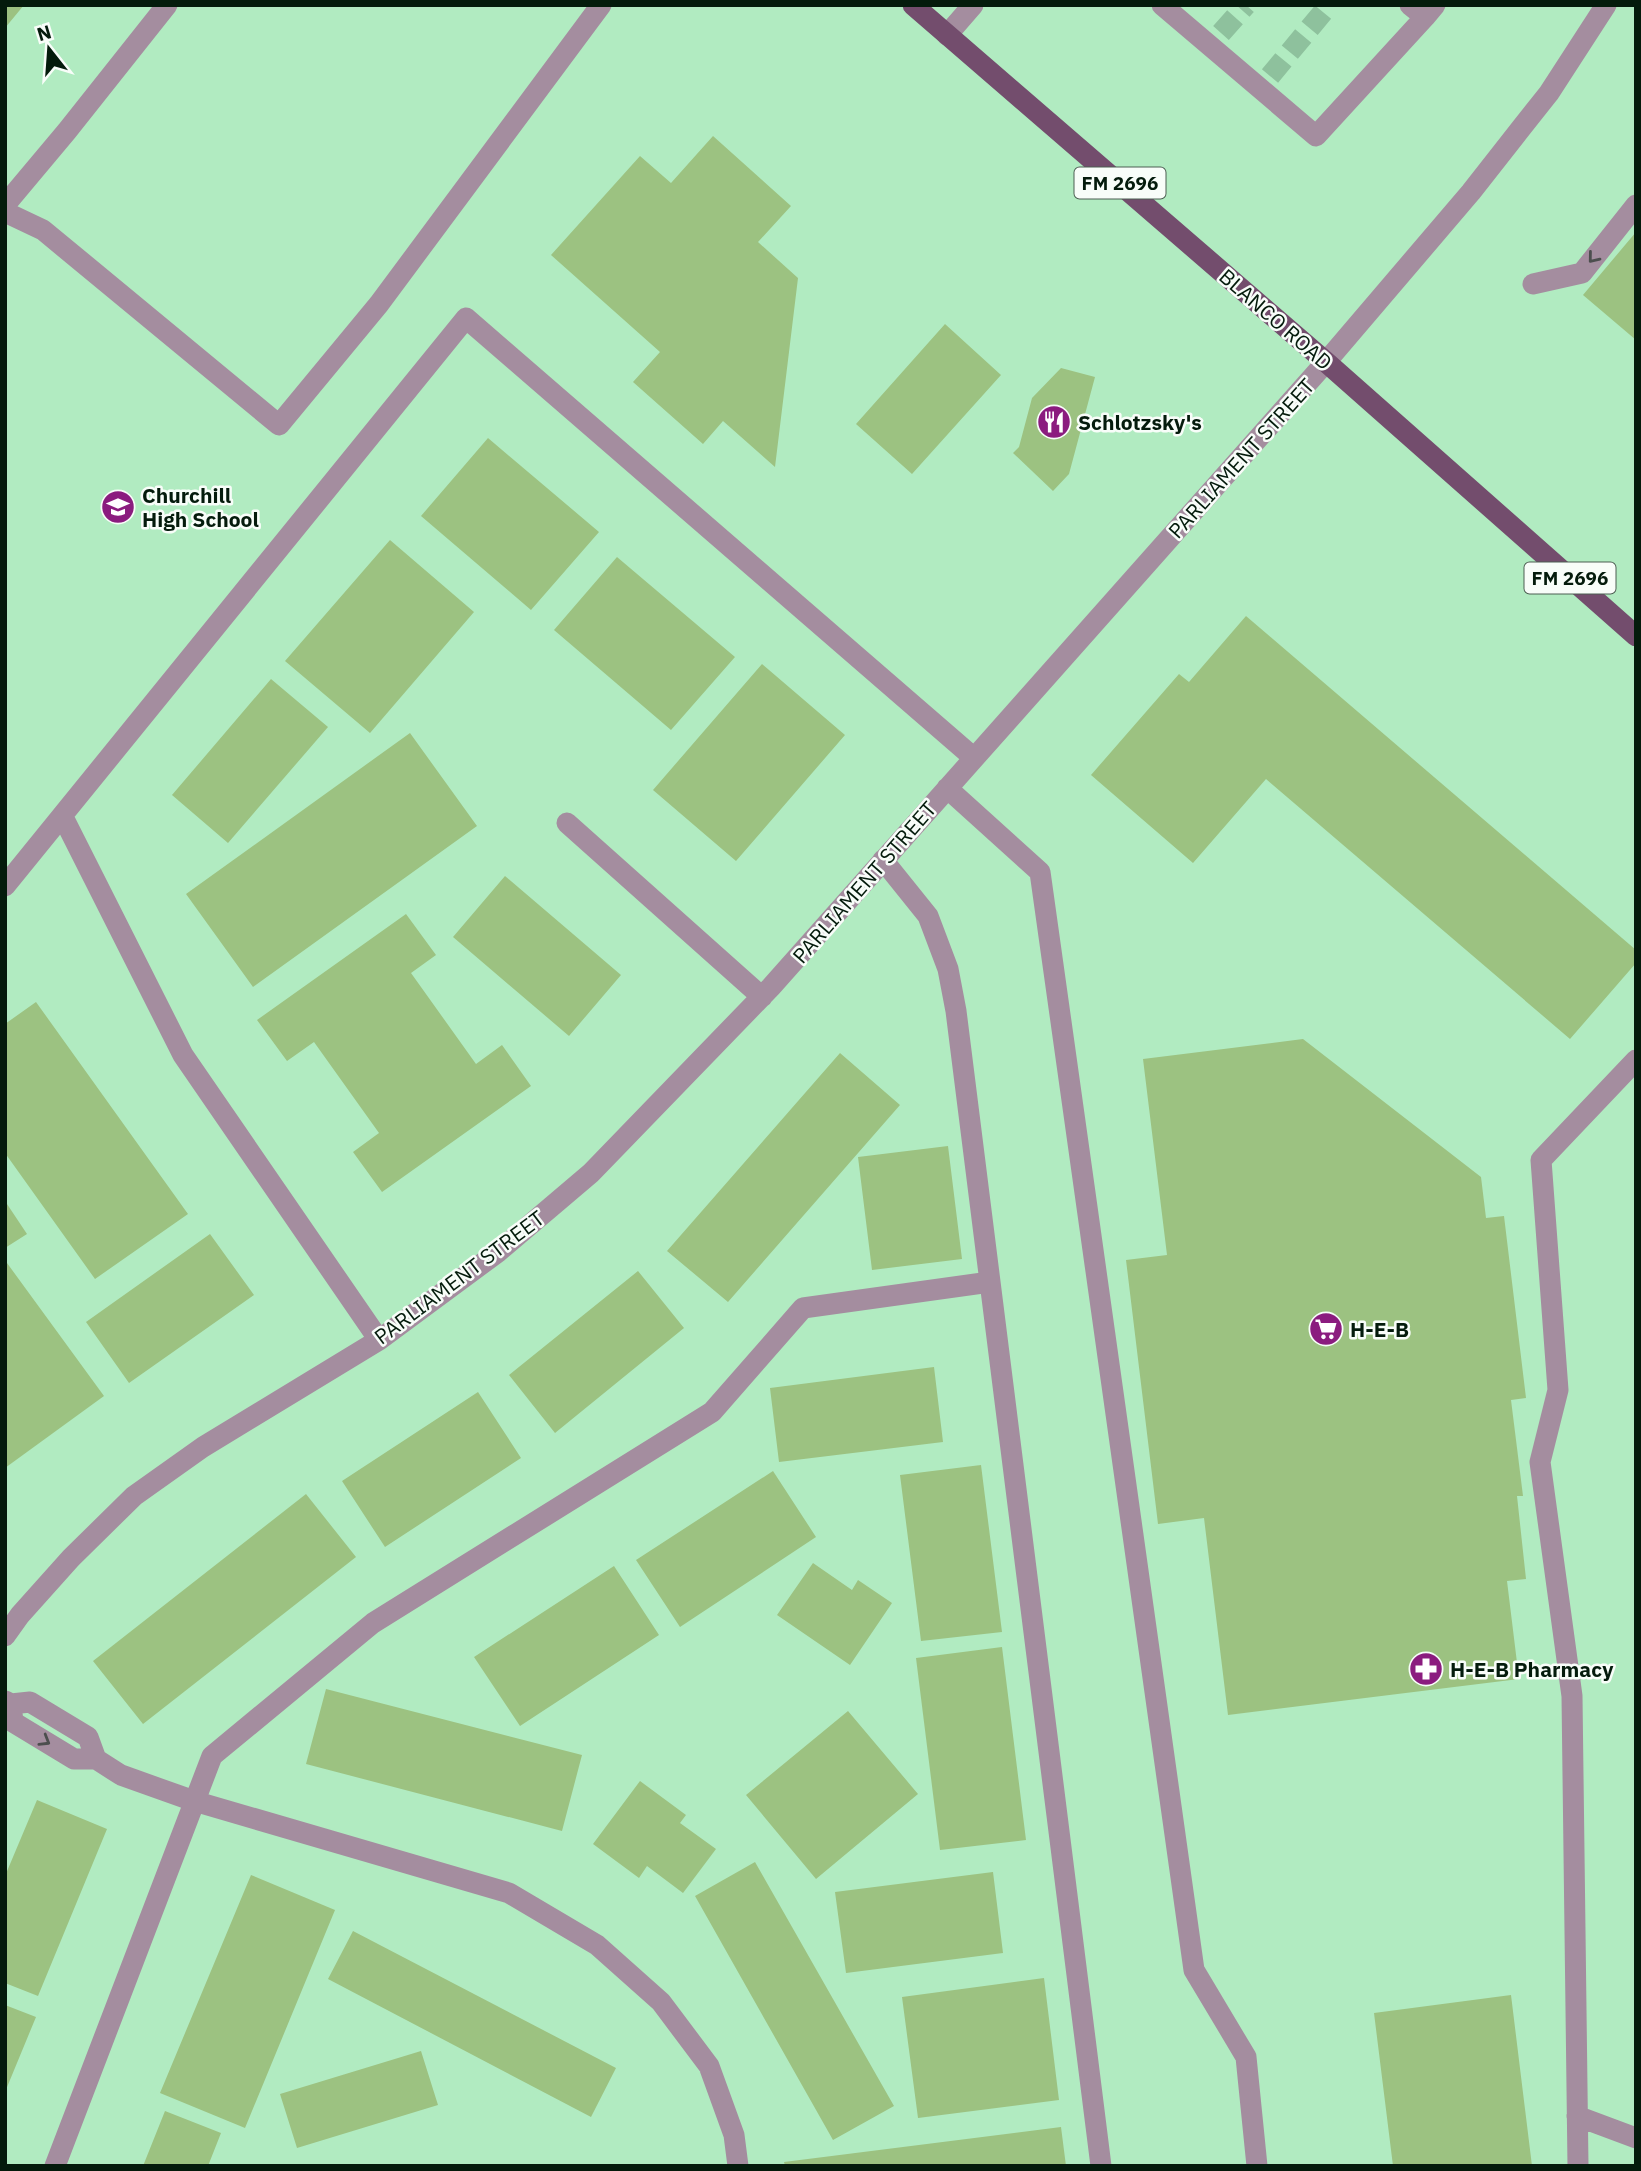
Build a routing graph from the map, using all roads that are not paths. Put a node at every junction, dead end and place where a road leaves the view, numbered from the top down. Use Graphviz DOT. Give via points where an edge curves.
graph roads {
  1 [pos="167,5"];
  2 [pos="601,5"];
  3 [pos="912,5"];
  4 [pos="972,5"];
  5 [pos="1606,5"];
  6 [pos="1165,6"];
  7 [pos="1423,9"];
  8 [pos="947,35"];
  9 [pos="5,205"];
  10 [pos="1636,205"];
  11 [pos="5,212"];
  12 [pos="1533,284"];
  13 [pos="1326,362"];
  14 [pos="1636,636"];
  15 [pos="974,758"];
  16 [pos="947,788"];
  17 [pos="63,817"];
  18 [pos="567,823"];
  19 [pos="883,860"];
  20 [pos="5,886"];
  21 [pos="762,997"];
  22 [pos="1636,1060"];
  23 [pos="990,1282"];
  24 [pos="379,1340"];
  25 [pos="12,1609"];
  26 [pos="5,1636"];
  27 [pos="8,1703"];
  28 [pos="194,1801"];
  29 [pos="1577,2116"];
  30 [pos="1636,2138"];
  31 [pos="55,2166"];
  32 [pos="738,2166"];
  33 [pos="1101,2166"];
  34 [pos="1257,2166"];
  35 [pos="1578,2166"];
  1 -- 9 [label="street"];
  2 -- 11 [label="street" via="379,304 279,425 43,230"];
  3 -- 8 [label="main road, BLANCO ROAD / FM 2696"];
  4 -- 8 [label="street"];
  5 -- 13 [label="street, PARLIAMENT STREET" via="1549,93"];
  6 -- 7 [label="street" via="1216,40 1264,81 1317,136"];
  8 -- 13 [label="main road, BLANCO ROAD / FM 2696"];
  10 -- 12 [label="street, one-way" via="1582,272"];
  13 -- 14 [label="main road, BLANCO ROAD / FM 2696"];
  13 -- 15 [label="street, PARLIAMENT STREET"];
  15 -- 16 [label="street, PARLIAMENT STREET"];
  15 -- 17 [label="street" via="466,318"];
  16 -- 19 [label="street, PARLIAMENT STREET"];
  16 -- 34 [label="street" via="1040,872 1194,1970 1246,2057"];
  17 -- 20 [label="street"];
  17 -- 24 [label="street" via="183,1055"];
  18 -- 21 [label="street"];
  19 -- 21 [label="street, PARLIAMENT STREET"];
  19 -- 23 [label="street" via="928,916 948,969"];
  21 -- 24 [label="street, PARLIAMENT STREET" via="591,1173 498,1252"];
  22 -- 29 [label="street" via="1541,1160 1559,1390 1541,1462 1573,1696"];
  23 -- 28 [label="street" via="803,1308 712,1412 373,1623 212,1756"];
  23 -- 33 [label="street"];
  24 -- 25 [label="street, PARLIAMENT STREET" via="202,1447 134,1496"];
  25 -- 26 [label="street, PARLIAMENT STREET"];
  27 -- 28 [label="street" via="30,1702 88,1737 96,1759 121,1775"];
  28 -- 31 [label="street"];
  28 -- 32 [label="street" via="509,1893 597,1945 661,2002 709,2066 734,2135"];
  29 -- 30 [label="street"];
  29 -- 35 [label="street"];
}
